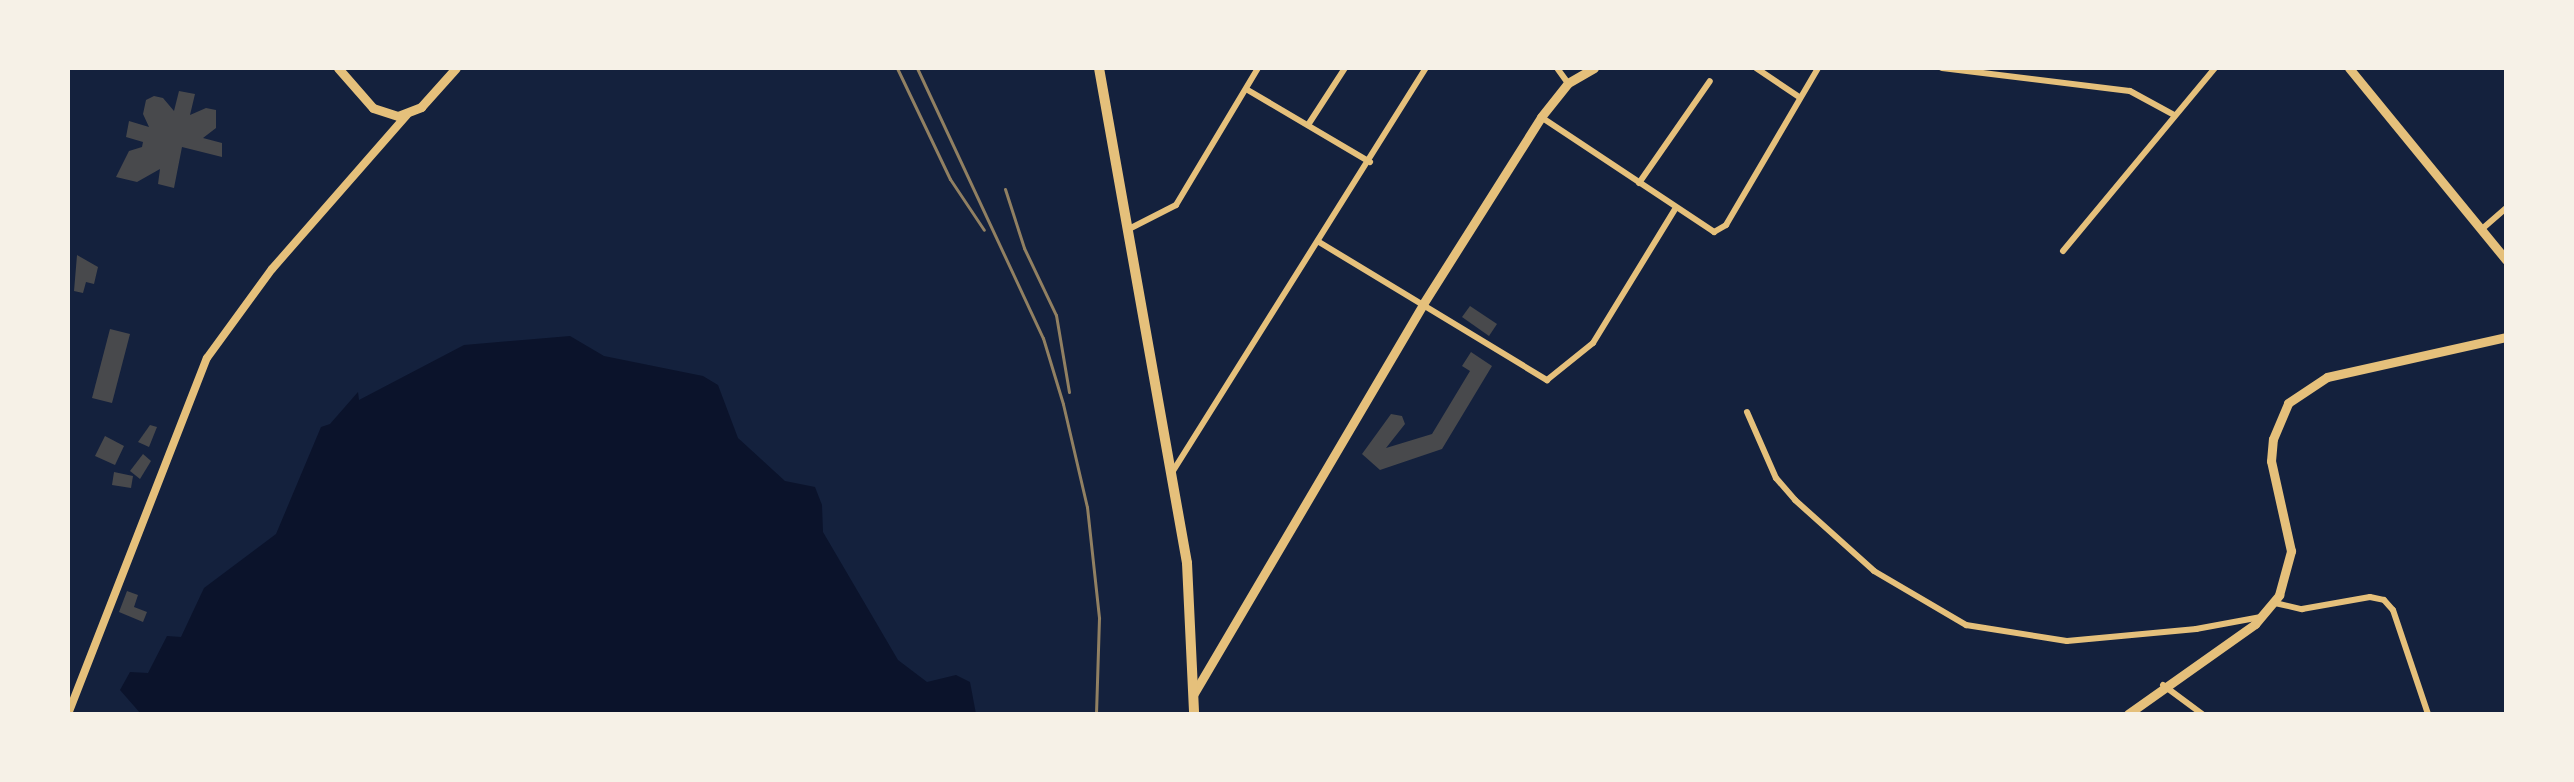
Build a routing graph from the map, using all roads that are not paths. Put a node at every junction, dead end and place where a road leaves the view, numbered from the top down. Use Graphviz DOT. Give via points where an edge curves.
graph roads {
  1 [pos="338,68"];
  2 [pos="456,68"];
  3 [pos="1099,68"];
  4 [pos="1258,68"];
  5 [pos="1345,68"];
  6 [pos="1426,68"];
  7 [pos="1557,68"];
  8 [pos="1594,68"];
  9 [pos="1756,68"];
  10 [pos="1818,68"];
  11 [pos="1942,68"];
  12 [pos="2215,68"];
  13 [pos="2349,68"];
  14 [pos="1972,70"];
  15 [pos="1710,81"];
  16 [pos="1568,83"];
  17 [pos="1246,89"];
  18 [pos="1799,97"];
  19 [pos="407,115"];
  20 [pos="2174,115"];
  21 [pos="1541,117"];
  22 [pos="1308,125"];
  23 [pos="1370,162"];
  24 [pos="1639,183"];
  25 [pos="2506,208"];
  26 [pos="1675,209"];
  27 [pos="2482,229"];
  28 [pos="1127,230"];
  29 [pos="1319,242"];
  30 [pos="2063,251"];
  31 [pos="2506,260"];
  32 [pos="1423,304"];
  33 [pos="2506,337"];
  34 [pos="1747,412"];
  35 [pos="1173,471"];
  36 [pos="2275,603"];
  37 [pos="2264,616"];
  38 [pos="2163,685"];
  39 [pos="1193,695"];
  40 [pos="68,714"];
  41 [pos="1194,714"];
  42 [pos="2128,714"];
  43 [pos="2202,714"];
  44 [pos="2428,714"];
  1 -- 19 [label="main road" via="373,108"];
  2 -- 19 [label="main road"];
  3 -- 28 [label="highway"];
  4 -- 17 [label="street"];
  5 -- 22 [label="street"];
  6 -- 23 [label="street"];
  7 -- 16 [label="street"];
  8 -- 16 [label="main road"];
  9 -- 18 [label="street"];
  10 -- 18 [label="street"];
  11 -- 14 [label="street"];
  12 -- 20 [label="street"];
  13 -- 27 [label="main road"];
  14 -- 20 [label="street" via="2130,91"];
  15 -- 24 [label="street"];
  16 -- 21 [label="main road"];
  17 -- 22 [label="street"];
  17 -- 28 [label="street" via="1176,205"];
  18 -- 26 [label="street" via="1722,230 1705,228"];
  19 -- 40 [label="street" via="272,269 215,344"];
  20 -- 30 [label="street"];
  21 -- 24 [label="street"];
  21 -- 32 [label="main road"];
  22 -- 23 [label="street"];
  23 -- 29 [label="street"];
  24 -- 26 [label="street"];
  25 -- 27 [label="street"];
  26 -- 32 [label="street" via="1593,343 1550,380 1533,375"];
  27 -- 31 [label="main road"];
  28 -- 35 [label="highway"];
  29 -- 32 [label="street"];
  29 -- 35 [label="street"];
  32 -- 39 [label="main road"];
  33 -- 36 [label="main road" via="2327,377 2288,403 2273,439 2271,461 2291,551"];
  34 -- 37 [label="street" via="1776,478 1804,508 1874,571 1966,625 2067,641 2196,629"];
  35 -- 39 [label="highway" via="1189,588"];
  36 -- 37 [label="main road"];
  36 -- 44 [label="street" via="2297,610 2370,597 2384,600 2393,610"];
  37 -- 38 [label="main road"];
  38 -- 42 [label="main road"];
  38 -- 43 [label="street"];
  39 -- 41 [label="highway"];
}
